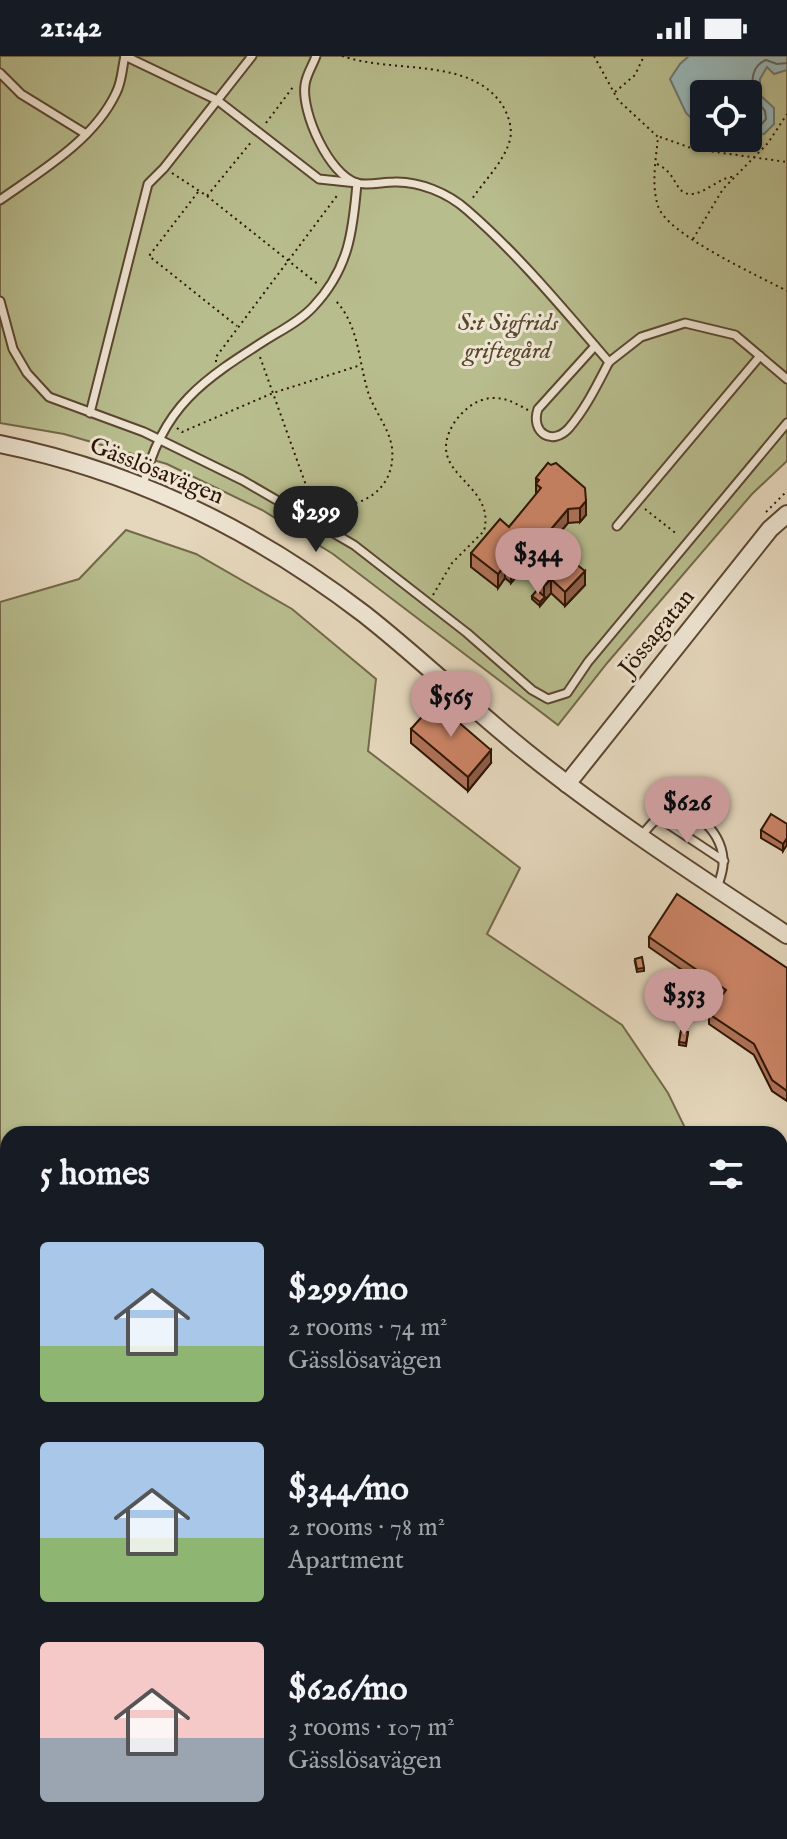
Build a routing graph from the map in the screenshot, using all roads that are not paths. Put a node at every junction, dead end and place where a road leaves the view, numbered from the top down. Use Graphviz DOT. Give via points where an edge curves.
graph roads {
  1 [pos="125,56"];
  2 [pos="252,56"];
  3 [pos="316,56"];
  4 [pos="0,73"];
  5 [pos="217,100"];
  6 [pos="86,134"];
  7 [pos="357,183"];
  8 [pos="0,200"];
  9 [pos="0,301"];
  10 [pos="595,346"];
  11 [pos="760,356"];
  12 [pos="609,362"];
  13 [pos="787,379"];
  14 [pos="90,413"];
  15 [pos="787,423"];
  16 [pos="161,440"];
  17 [pos="0,444"];
  18 [pos="143,486"];
  19 [pos="787,514"];
  20 [pos="617,526"];
  21 [pos="567,784"];
  22 [pos="659,818"];
  23 [pos="640,837"];
  24 [pos="724,861"];
  25 [pos="717,889"];
  26 [pos="787,935"];
  1 -- 5 [label="lane"];
  1 -- 6 [label="lane" via="118,91"];
  2 -- 5 [label="lane"];
  3 -- 7 [label="lane" via="305,85 312,129 343,173"];
  4 -- 6 [label="lane" via="21,94"];
  5 -- 7 [label="lane" via="319,179"];
  5 -- 14 [label="lane" via="148,184"];
  6 -- 8 [label="lane"];
  7 -- 10 [label="lane" via="419,185 452,199"];
  7 -- 16 [label="lane" via="353,232 326,291 312,308 190,393"];
  9 -- 14 [label="lane" via="13,349 27,373 49,397"];
  10 -- 12 [label="lane"];
  10 -- 12 [label="lane" via="538,409 537,429 545,437 562,435 590,399"];
  11 -- 12 [label="lane" via="735,335 685,323 641,337"];
  11 -- 13 [label="lane"];
  11 -- 20 [label="lane"];
  14 -- 16 [label="lane"];
  15 -- 16 [label="lane" via="567,693 548,699 354,545"];
  16 -- 18 [label="lane"];
  17 -- 18 [label="street, Gässlösavägen" via="63,458"];
  18 -- 21 [label="street, Gässlösavägen" via="201,511 298,566 365,615"];
  19 -- 21 [label="street, Jössagatan"];
  21 -- 23 [label="street, Gässlösavägen"];
  22 -- 23 [label="lane"];
  22 -- 24 [label="lane"];
  22 -- 24 [label="lane" via="678,811 697,816 714,832"];
  23 -- 25 [label="street, Gässlösavägen"];
  24 -- 25 [label="lane"];
  25 -- 26 [label="street, Gässlösavägen"];
}
